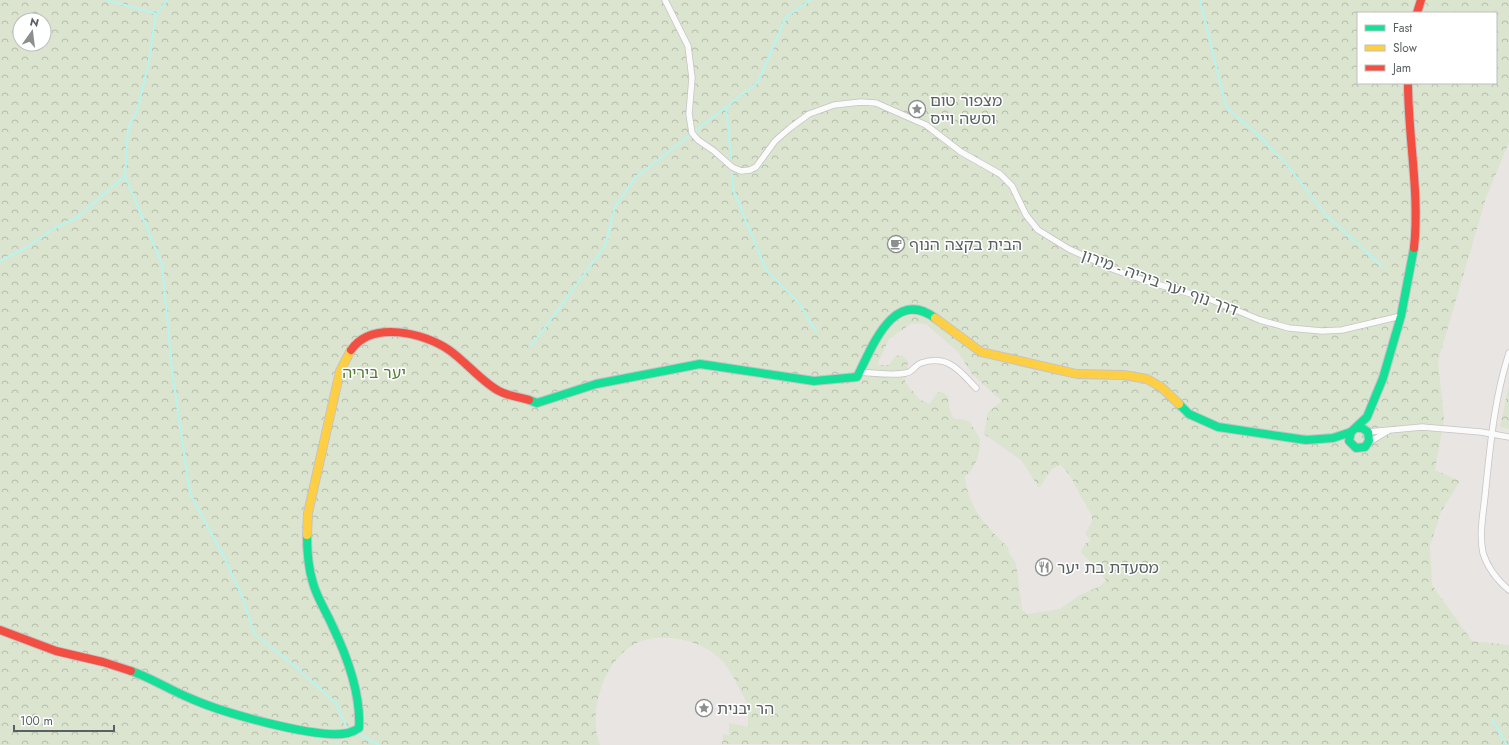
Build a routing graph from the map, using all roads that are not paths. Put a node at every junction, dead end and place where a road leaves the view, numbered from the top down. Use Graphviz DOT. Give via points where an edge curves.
graph roads {
  1 [pos="665,0"];
  2 [pos="1421,0"];
  3 [pos="1417,12"];
  4 [pos="1408,84"];
  5 [pos="1401,316"];
  6 [pos="1509,353"];
  7 [pos="860,372"];
  8 [pos="976,388"];
  9 [pos="1372,408"];
  10 [pos="1354,430"];
  11 [pos="1390,430"];
  12 [pos="1367,432"];
  13 [pos="1491,435"];
  14 [pos="1333,438"];
  15 [pos="1509,438"];
  16 [pos="1349,441"];
  17 [pos="1368,443"];
  18 [pos="1509,590"];
  19 [pos="0,630"];
  1 -- 5 [label="street, דרך נוף יער ביריה - מירון" via="688,46 692,78 688,114 692,133 732,167 741,171 756,167 776,141 809,114 834,105 876,103 926,124 961,152 1000,174 1012,186 1026,215 1038,230 1069,249 1115,270 1209,298 1260,320 1289,328 1342,330"];
  2 -- 3 [label="main road"];
  4 -- 5 [label="main road" via="1417,221 1413,261"];
  5 -- 9 [label="main road"];
  6 -- 13 [label="street"];
  7 -- 8 [label="street" via="896,375 909,373 919,363 931,360 955,366"];
  7 -- 14 [label="main road" via="882,328 897,313 913,309 927,312 981,352 1077,374 1124,375 1147,379 1161,387 1189,414 1218,427 1299,439"];
  7 -- 19 [label="main road" via="857,378 814,381 700,364 596,384 537,403 499,392 449,350 432,341 391,331 363,339 352,348 340,371 308,513 307,537 307,560 313,585 335,631 361,717 359,728 349,733 311,732 238,715 193,700 136,673 56,651"];
  9 -- 10 [label="main road" via="1364,422"];
  9 -- 12 [label="main road"];
  10 -- 12 [label="main road"];
  10 -- 14 [label="main road"];
  10 -- 16 [label="main road"];
  11 -- 12 [label="street"];
  11 -- 13 [label="street" via="1422,427"];
  11 -- 17 [label="street"];
  12 -- 17 [label="main road" via="1370,438"];
  13 -- 15 [label="street"];
  13 -- 18 [label="street" via="1481,542 1488,566 1496,579"];
  14 -- 16 [label="main road"];
  16 -- 17 [label="main road" via="1356,448 1363,448"];
}
